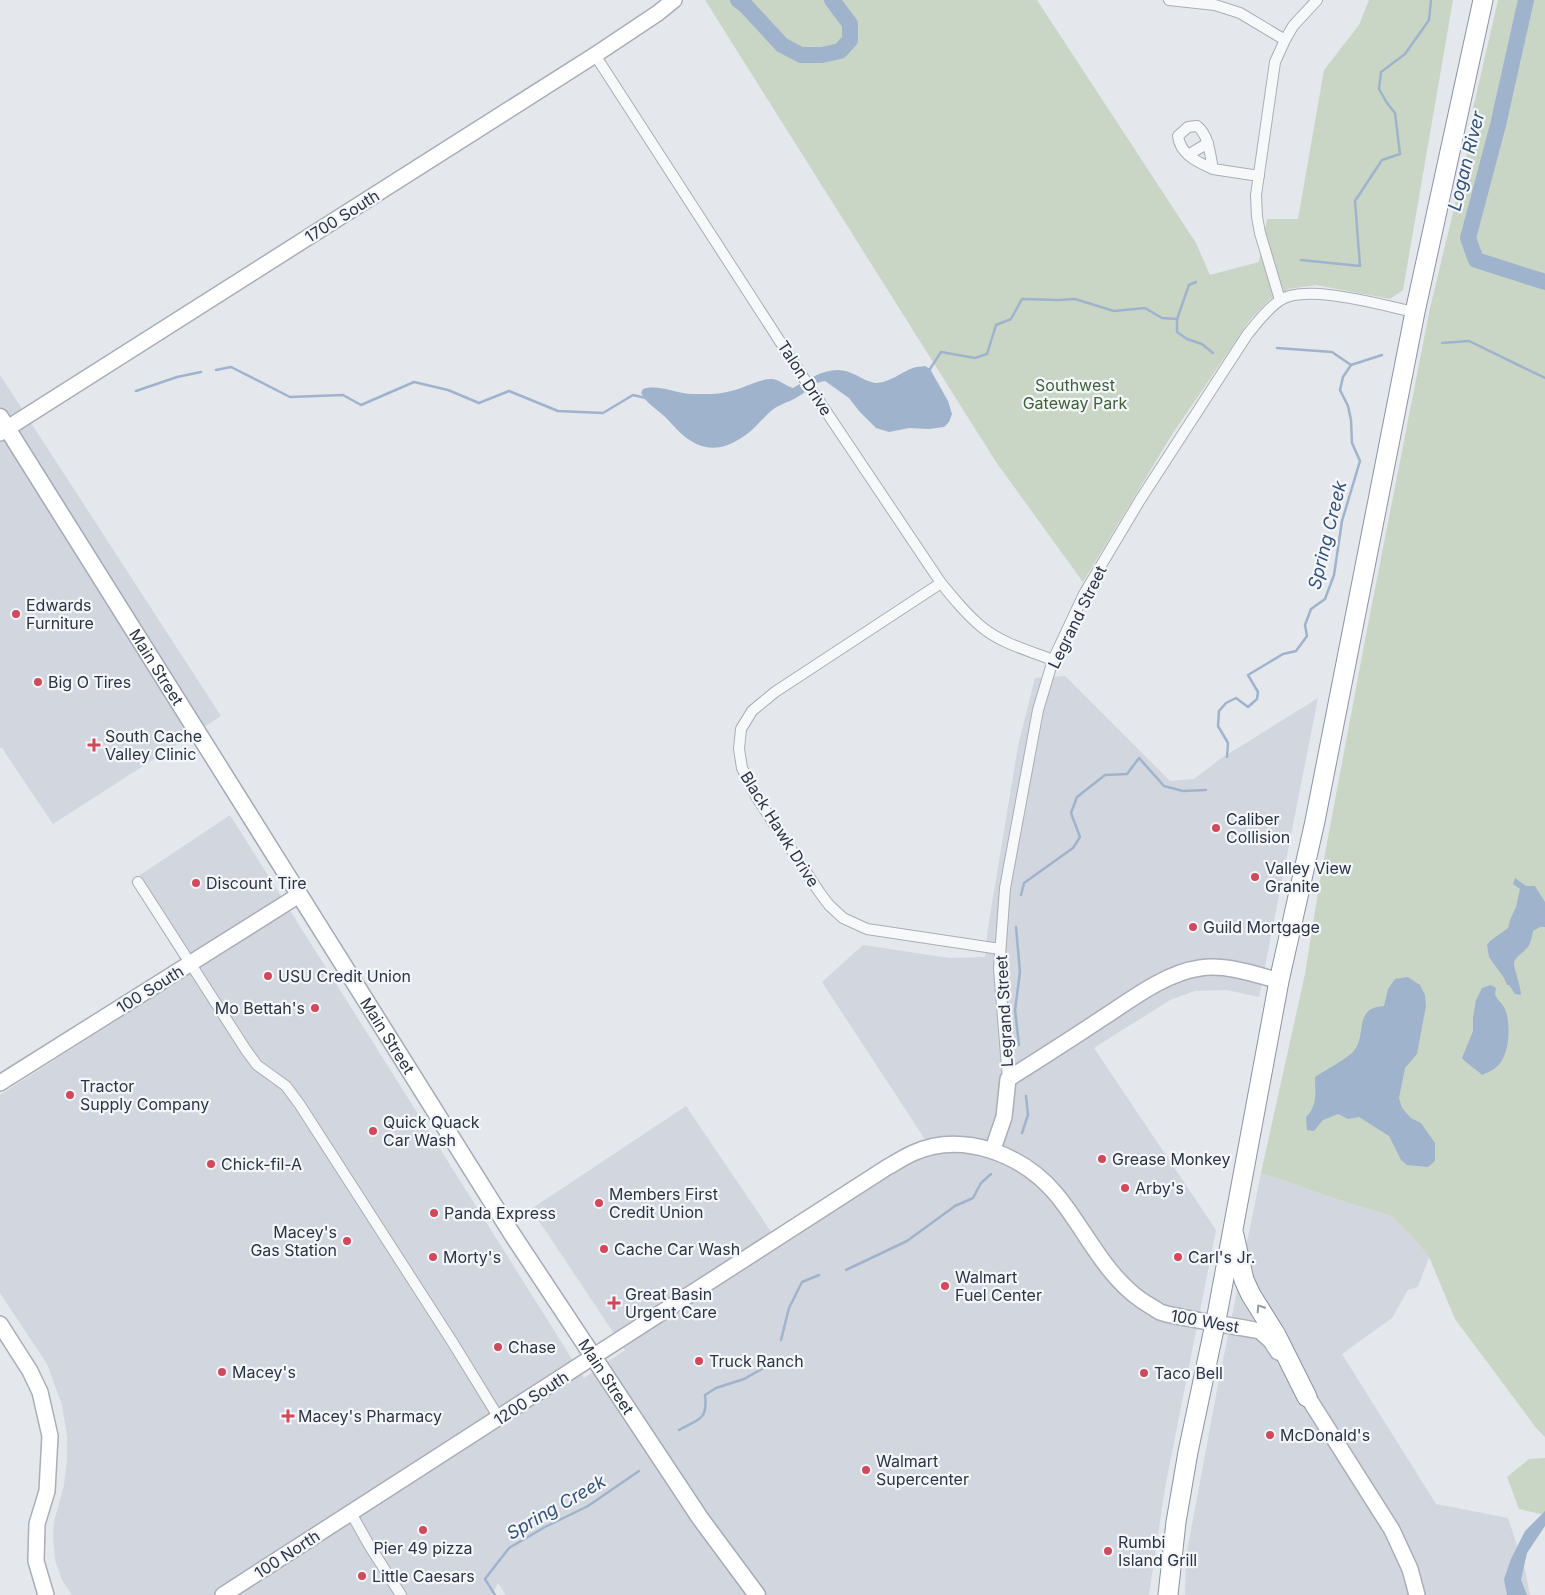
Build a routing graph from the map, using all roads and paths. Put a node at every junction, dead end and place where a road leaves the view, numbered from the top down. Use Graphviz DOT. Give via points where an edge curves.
graph roads {
  1 [pos="674,0"];
  2 [pos="1169,0"];
  3 [pos="1317,0"];
  4 [pos="1483,0"];
  5 [pos="1285,40"];
  6 [pos="595,55"];
  7 [pos="1208,143"];
  8 [pos="1188,155"];
  9 [pos="1213,169"];
  10 [pos="1259,176"];
  11 [pos="1280,300"];
  12 [pos="1415,312"];
  13 [pos="2,426"];
  14 [pos="941,583"];
  15 [pos="1054,660"];
  16 [pos="138,882"];
  17 [pos="299,895"];
  18 [pos="1000,949"];
  19 [pos="190,964"];
  20 [pos="1279,982"];
  21 [pos="1008,1079"];
  22 [pos="0,1083"];
  23 [pos="993,1150"];
  24 [pos="886,1168"];
  25 [pos="1232,1228"];
  26 [pos="1215,1323"];
  27 [pos="0,1324"];
  28 [pos="593,1358"];
  29 [pos="1308,1397"];
  30 [pos="499,1418"];
  31 [pos="351,1513"];
  32 [pos="46,1595"];
  33 [pos="223,1595"];
  34 [pos="401,1595"];
  35 [pos="757,1595"];
  36 [pos="1168,1595"];
  37 [pos="1417,1595"];
  1 -- 6 [label="street, 1700 South"];
  2 -- 5 [label="street" via="1215,5 1240,12"];
  3 -- 5 [label="street"];
  4 -- 12 [label="highway"];
  5 -- 10 [label="street" via="1275,62"];
  6 -- 13 [label="street, 1700 South"];
  6 -- 14 [label="street, Talon Drive" via="801,374"];
  7 -- 8 [label="street"];
  7 -- 8 [label="street" via="1202,130 1197,126 1188,127 1178,136 1179,144"];
  7 -- 9 [label="street"];
  8 -- 9 [label="street"];
  9 -- 10 [label="street"];
  10 -- 11 [label="street" via="1257,217"];
  11 -- 12 [label="street, Legrand Street" via="1304,293 1326,294"];
  11 -- 15 [label="street, Legrand Street" via="1248,335 1140,500 1084,594"];
  12 -- 20 [label="highway" via="1315,821"];
  13 -- 17 [label="main road, Main Street"];
  14 -- 15 [label="street, Talon Drive" via="984,629"];
  14 -- 18 [label="street, Black Hawk Drive" via="752,711 741,729 739,749 742,768 757,798 820,893 843,918 867,929"];
  15 -- 18 [label="street, Legrand Street" via="1034,729 1005,888"];
  16 -- 19 [label="street"];
  17 -- 19 [label="street, 100 South"];
  17 -- 28 [label="main road, Main Street"];
  18 -- 21 [label="street, Legrand Street" via="998,969"];
  19 -- 22 [label="street, 100 South"];
  19 -- 30 [label="street" via="257,1065 286,1086 300,1105"];
  20 -- 21 [label="street" via="1226,968 1200,968 1174,975"];
  20 -- 25 [label="highway"];
  21 -- 23 [label="street, Legrand Street" via="1004,1117"];
  23 -- 24 [label="street, 100 West" via="943,1145 914,1153"];
  23 -- 26 [label="street, 100 West" via="1020,1162 1056,1194 1101,1260 1140,1299 1162,1313"];
  24 -- 28 [label="street, 1200 South"];
  25 -- 26 [label="highway"];
  29 -- 25 [label="highway, one-way" via="1244,1280"];
  26 -- 29 [label="street, 100 West" via="1260,1331 1271,1341"];
  26 -- 36 [label="highway" via="1188,1452"];
  27 -- 32 [label="street" via="40,1392 50,1436 47,1492 37,1524 36,1561"];
  28 -- 30 [label="street, 1200 South"];
  28 -- 35 [label="main road, Main Street" via="700,1518"];
  29 -- 37 [label="street, 100 West" via="1392,1530 1410,1569"];
  30 -- 31 [label="street, 1200 South"];
  31 -- 33 [label="street, 100 North"];
  31 -- 34 [label="street"];
}
